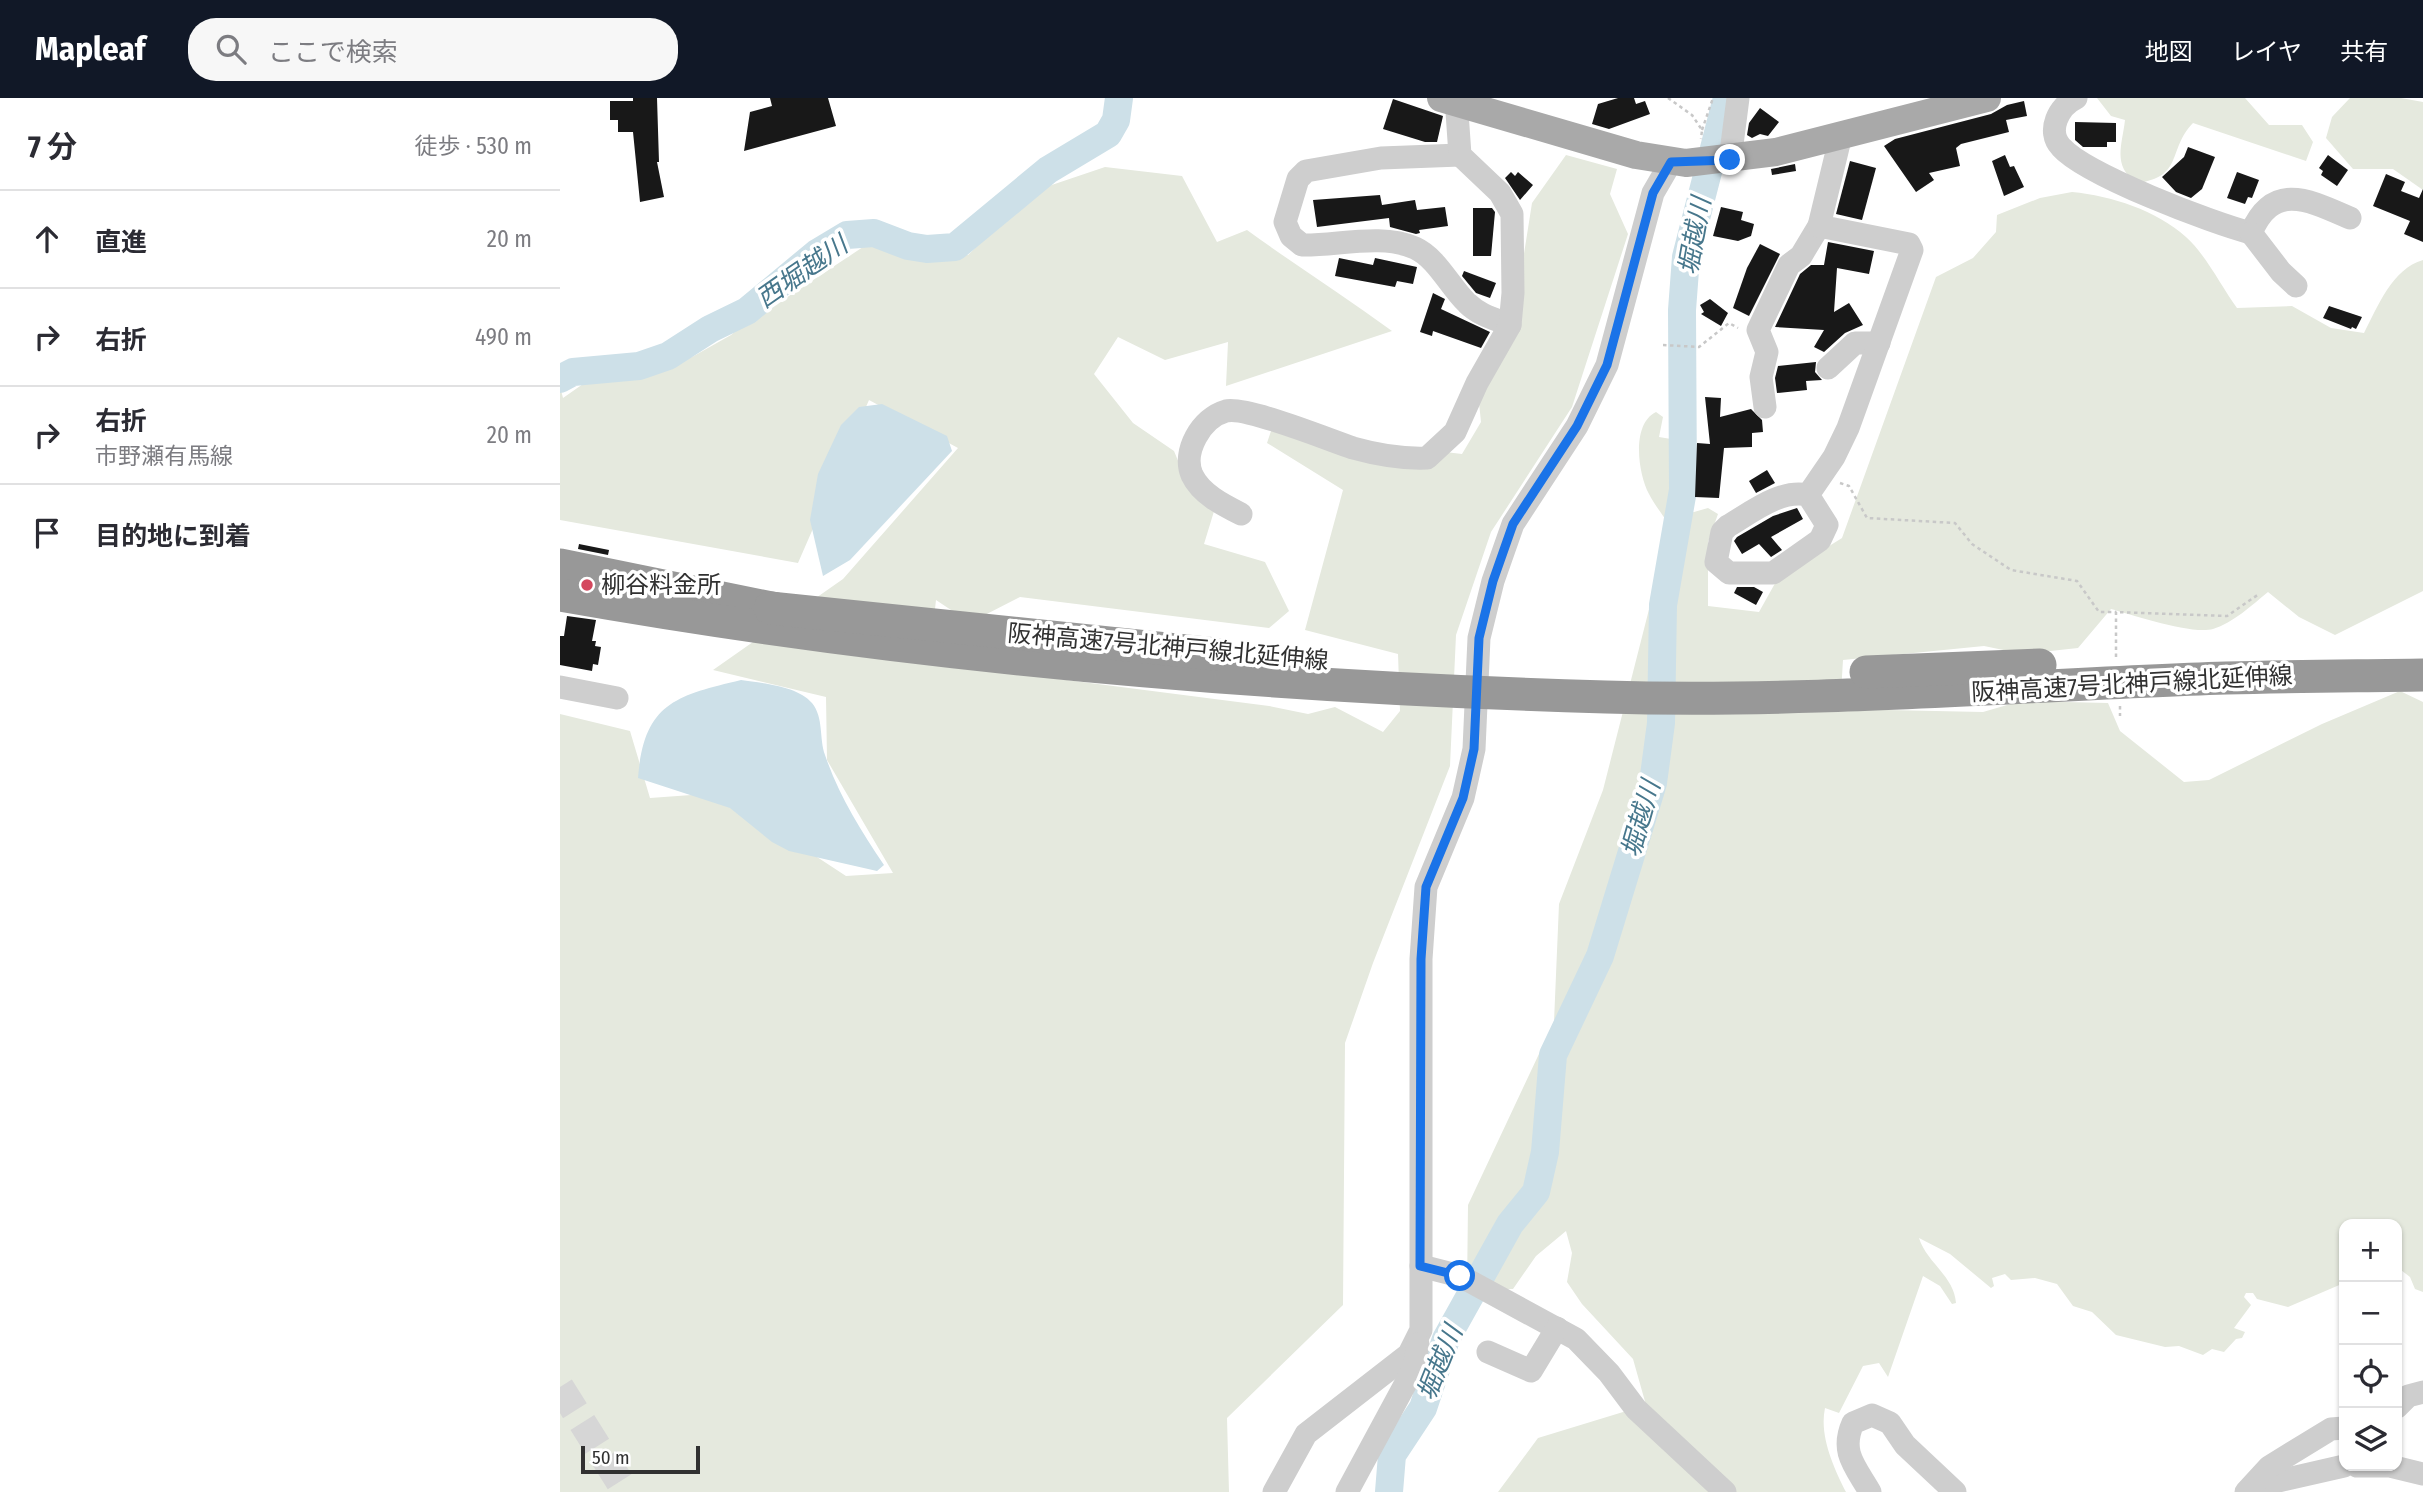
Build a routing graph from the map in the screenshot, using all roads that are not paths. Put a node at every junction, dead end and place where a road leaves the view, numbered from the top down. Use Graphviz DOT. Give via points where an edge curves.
graph roads {
  1 [pos="1738,98"];
  2 [pos="1987,98"];
  3 [pos="2076,98"];
  4 [pos="1451,100"];
  5 [pos="1842,135"];
  6 [pos="1460,155"];
  7 [pos="1671,162"];
  8 [pos="1712,162"];
  9 [pos="2350,218"];
  10 [pos="1819,226"];
  11 [pos="2251,233"];
  12 [pos="2296,286"];
  13 [pos="1510,325"];
  14 [pos="1879,344"];
  15 [pos="1828,368"];
  16 [pos="1765,407"];
  17 [pos="1808,495"];
  18 [pos="1241,514"];
  19 [pos="560,565"];
  20 [pos="560,578"];
  21 [pos="560,595"];
  22 [pos="560,607"];
  23 [pos="711,612"];
  24 [pos="942,637"];
  25 [pos="2423,653"];
  26 [pos="2423,675"];
  27 [pos="1842,684"];
  28 [pos="560,687"];
  29 [pos="617,698"];
  30 [pos="1420,1266"];
  31 [pos="1557,1328"];
  32 [pos="1421,1330"];
  33 [pos="1488,1352"];
  34 [pos="2423,1392"];
  35 [pos="2402,1402"];
  36 [pos="2339,1428"];
  37 [pos="2339,1467"];
  38 [pos="2402,1469"];
  39 [pos="2423,1474"];
  40 [pos="2249,1489"];
  41 [pos="1273,1492"];
  42 [pos="1347,1492"];
  43 [pos="1725,1492"];
  44 [pos="1870,1492"];
  45 [pos="1955,1492"];
  1 -- 8 [label="street"];
  2 -- 5 [label="main road"];
  3 -- 11 [label="street" via="2060,111 2055,134 2059,146 2160,201"];
  4 -- 6 [label="street"];
  4 -- 7 [label="main road"];
  5 -- 8 [label="main road"];
  5 -- 10 [label="street"];
  6 -- 13 [label="street" via="1500,193 1512,214"];
  6 -- 13 [label="street" via="1381,158 1306,172 1298,179 1285,222 1302,245 1357,239 1413,247 1468,304"];
  7 -- 8 [label="main road"];
  7 -- 30 [label="street" via="1653,193 1607,365 1577,426 1513,524 1479,638 1474,749 1463,798 1426,887 1421,959"];
  9 -- 11 [label="street" via="2301,199 2286,200 2272,203 2259,214"];
  10 -- 14 [label="street" via="1909,244 1912,250"];
  10 -- 16 [label="street" via="1776,288 1758,330 1767,352 1761,389"];
  11 -- 12 [label="street"];
  13 -- 18 [label="street" via="1455,432 1427,458 1401,459 1356,449 1252,414 1226,411 1211,421 1191,444 1189,468 1197,485"];
  14 -- 15 [label="street" via="1855,343"];
  14 -- 17 [label="street" via="1848,428"];
  17 -- 17 [label="street" via="1784,495 1728,526 1717,547 1716,562 1729,573 1773,573 1803,553 1820,540 1827,525"];
  19 -- 23 [label="highway"];
  20 -- 23 [label="highway"];
  21 -- 23 [label="highway"];
  22 -- 23 [label="highway"];
  23 -- 24 [label="highway" via="776,608"];
  23 -- 24 [label="highway" via="829,638"];
  24 -- 27 [label="highway, 阪神高速7号北神戸線北延伸線" via="1230,655 1394,677 1608,674"];
  25 -- 27 [label="highway, 阪神高速7号北神戸線北延伸線" via="2222,657"];
  26 -- 27 [label="highway, 阪神高速7号北神戸線北延伸線" via="2228,678 1952,693"];
  28 -- 29 [label="street"];
  30 -- 31 [label="street" via="1460,1276"];
  30 -- 32 [label="street"];
  31 -- 33 [label="street" via="1531,1371"];
  31 -- 43 [label="street" via="1576,1339 1636,1409"];
  32 -- 41 [label="street" via="1409,1354 1306,1434"];
  32 -- 42 [label="street" via="1414,1368"];
  34 -- 35 [label="street"];
  36 -- 40 [label="street" via="2269,1467"];
  37 -- 40 [label="street"];
  38 -- 39 [label="street"];
  44 -- 45 [label="street" via="1852,1461 1846,1439 1853,1423 1872,1415 1890,1423 1905,1445"];
}
